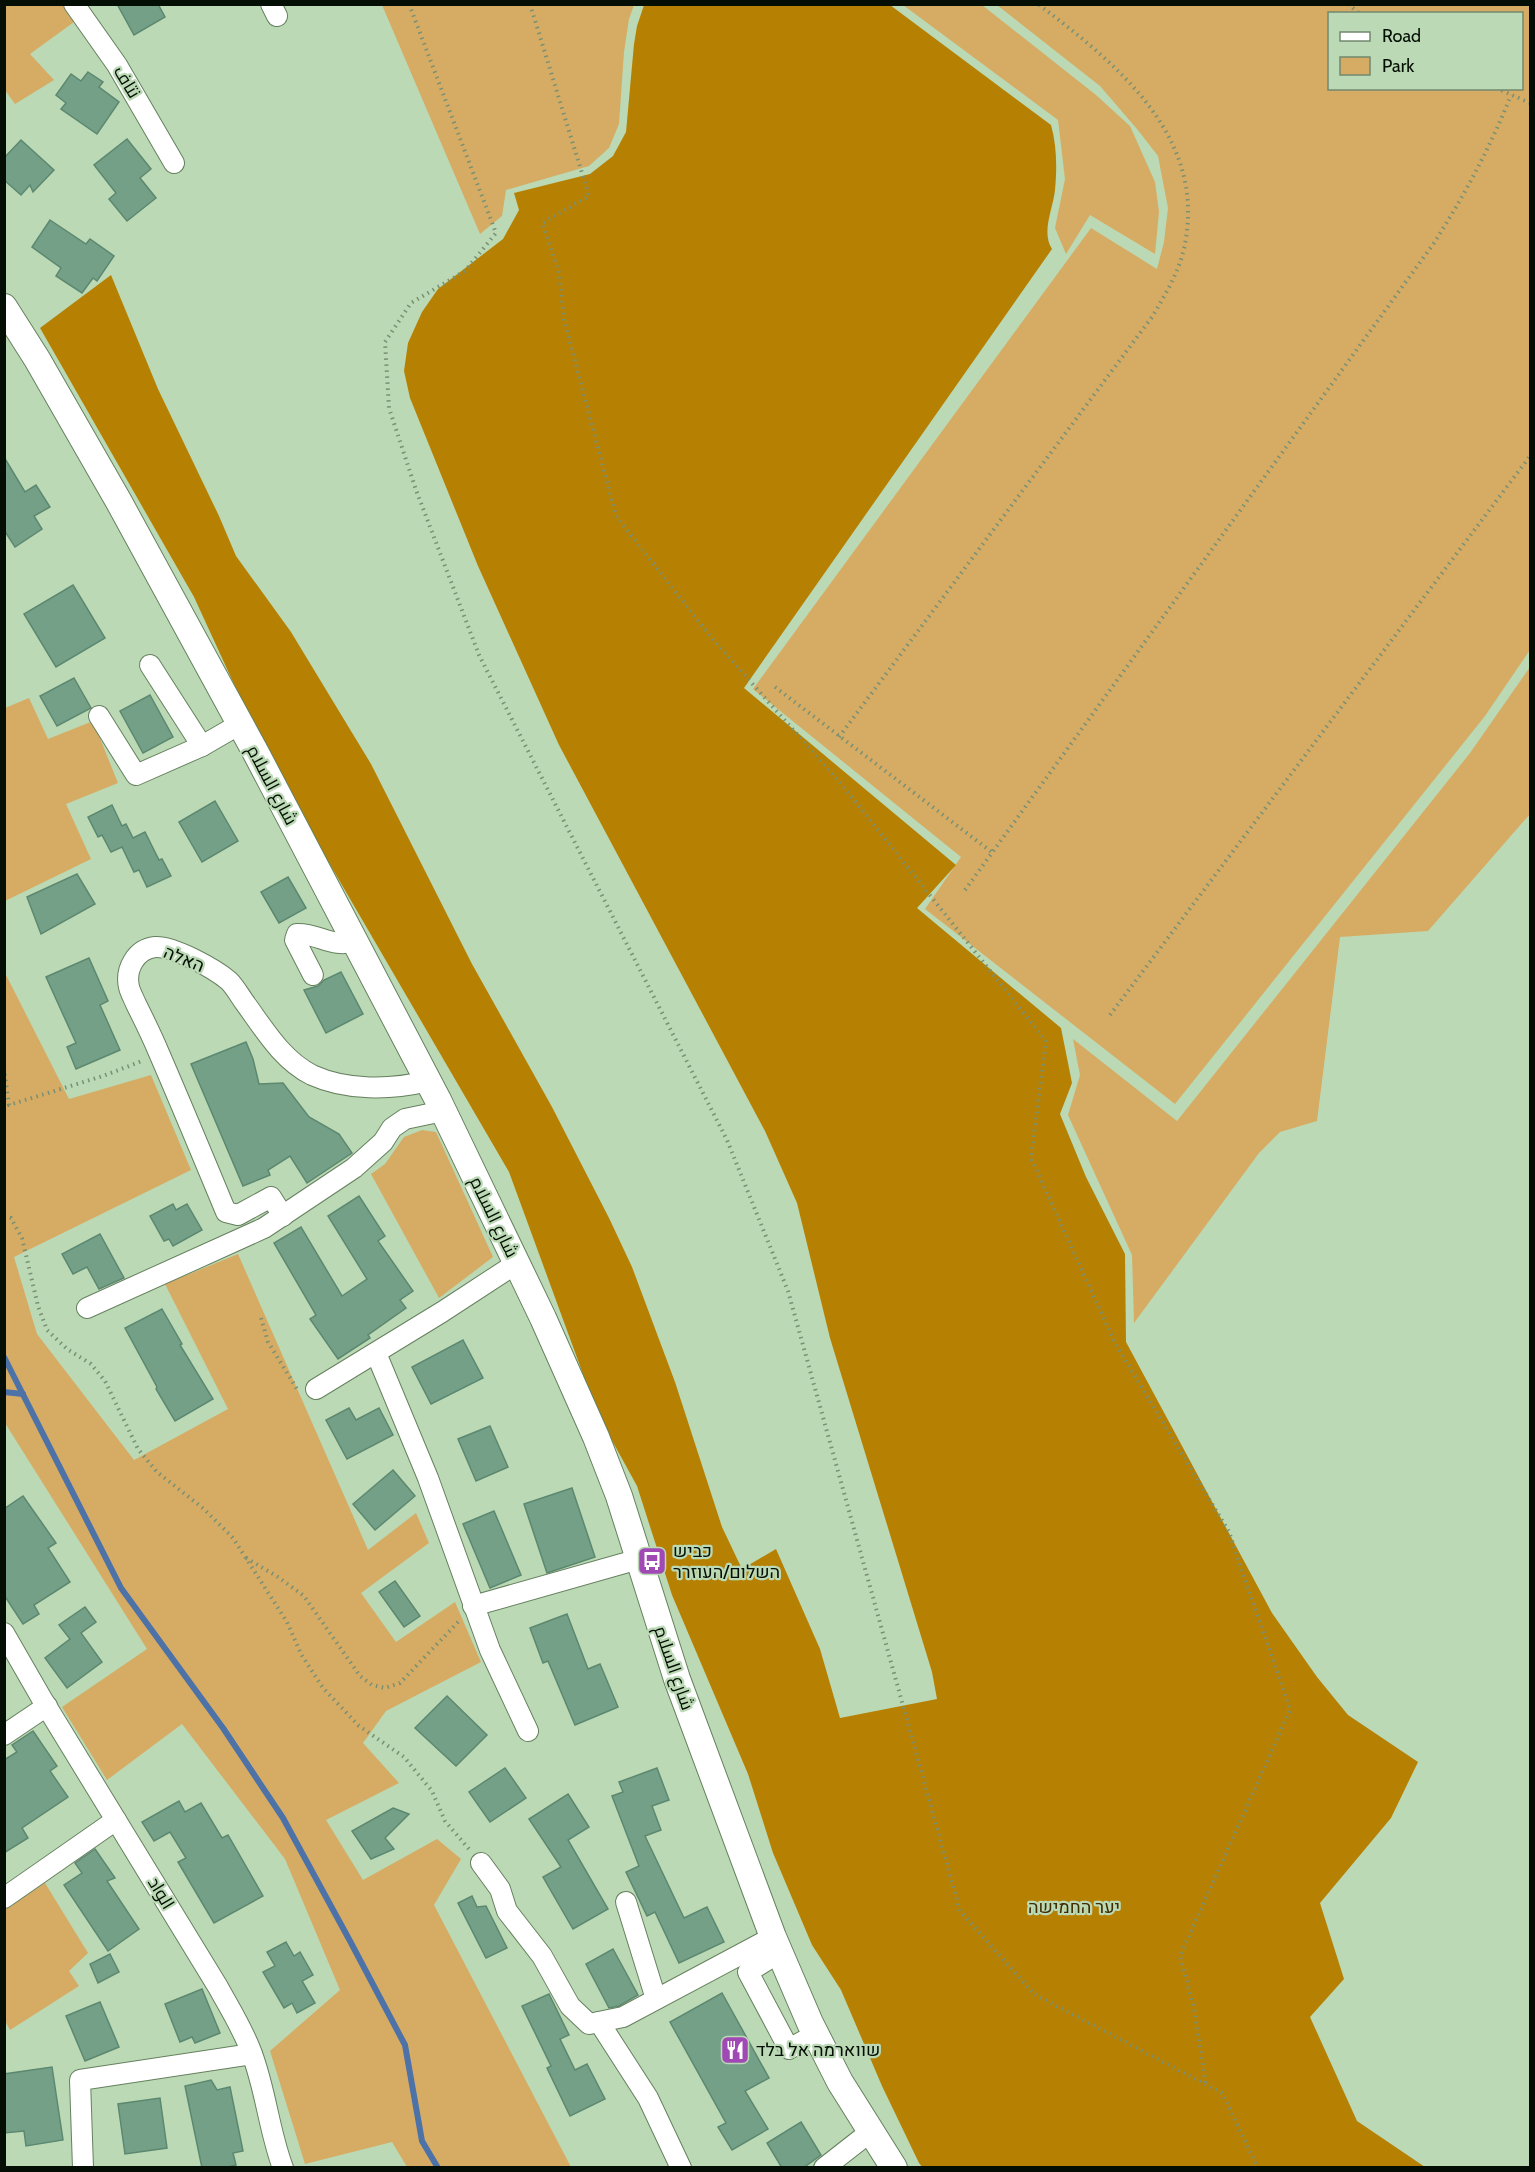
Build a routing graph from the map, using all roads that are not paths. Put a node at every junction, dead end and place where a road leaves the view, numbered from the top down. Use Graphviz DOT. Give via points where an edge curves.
graph roads {
  1 [pos="74,4"];
  2 [pos="174,163"];
  3 [pos="4,307"];
  4 [pos="150,665"];
  5 [pos="99,716"];
  6 [pos="240,724"];
  7 [pos="202,746"];
  8 [pos="355,941"];
  9 [pos="313,975"];
  10 [pos="428,1081"];
  11 [pos="443,1111"];
  12 [pos="283,1216"];
  13 [pos="517,1263"];
  14 [pos="87,1308"];
  15 [pos="376,1353"];
  16 [pos="316,1389"];
  17 [pos="639,1559"];
  18 [pos="473,1606"];
  19 [pos="4,1633"];
  20 [pos="47,1706"];
  21 [pos="528,1731"];
  22 [pos="4,1735"];
  23 [pos="116,1820"];
  24 [pos="481,1863"];
  25 [pos="4,1898"];
  26 [pos="626,1902"];
  27 [pos="776,1944"];
  28 [pos="656,2000"];
  29 [pos="599,2022"];
  30 [pos="816,2034"];
  31 [pos="252,2054"];
  32 [pos="870,2132"];
  33 [pos="83,2168"];
  34 [pos="283,2168"];
  35 [pos="681,2168"];
  36 [pos="824,2168"];
  37 [pos="894,2168"];
  1 -- 2 [label="street, نتاف" via="117,64"];
  3 -- 6 [label="main road, شارع السلام" via="37,358"];
  4 -- 7 [label="street"];
  5 -- 7 [label="street" via="136,775"];
  6 -- 7 [label="street"];
  6 -- 8 [label="main road, شارع السلام"];
  8 -- 9 [label="street" via="340,944 297,934 295,940"];
  8 -- 10 [label="main road, شارع السلام"];
  10 -- 11 [label="main road, شارع السلام"];
  10 -- 12 [label="street, האלה" via="383,1088 336,1084 311,1074 277,1047 230,982 206,965 169,949 141,951 130,967 129,987 226,1212 238,1215 271,1197"];
  11 -- 12 [label="street" via="405,1119 354,1168"];
  11 -- 13 [label="main road, شارع السلام"];
  12 -- 14 [label="street"];
  13 -- 15 [label="street"];
  13 -- 17 [label="main road, شارع السلام" via="596,1437"];
  15 -- 16 [label="street"];
  15 -- 18 [label="street" via="428,1478"];
  17 -- 18 [label="street"];
  17 -- 27 [label="main road, شارع السلام" via="677,1679"];
  18 -- 21 [label="street"];
  19 -- 20 [label="street, الواد"];
  20 -- 22 [label="street"];
  20 -- 23 [label="street, الواد"];
  23 -- 25 [label="street"];
  23 -- 31 [label="street, الواد" via="218,1987"];
  24 -- 29 [label="street" via="500,1888 507,1911 542,1956 570,2006 589,2024"];
  26 -- 28 [label="street"];
  27 -- 28 [label="street"];
  27 -- 30 [label="main road, شارع السلام"];
  27 -- 30 [label="street" via="748,1972 789,2049"];
  28 -- 29 [label="street" via="623,2017"];
  29 -- 35 [label="street" via="648,2098"];
  30 -- 32 [label="main road, شارع السلام"];
  31 -- 33 [label="street" via="80,2080"];
  31 -- 34 [label="street, الواد"];
  32 -- 36 [label="street"];
  32 -- 37 [label="main road, شارع السلام"];
}
